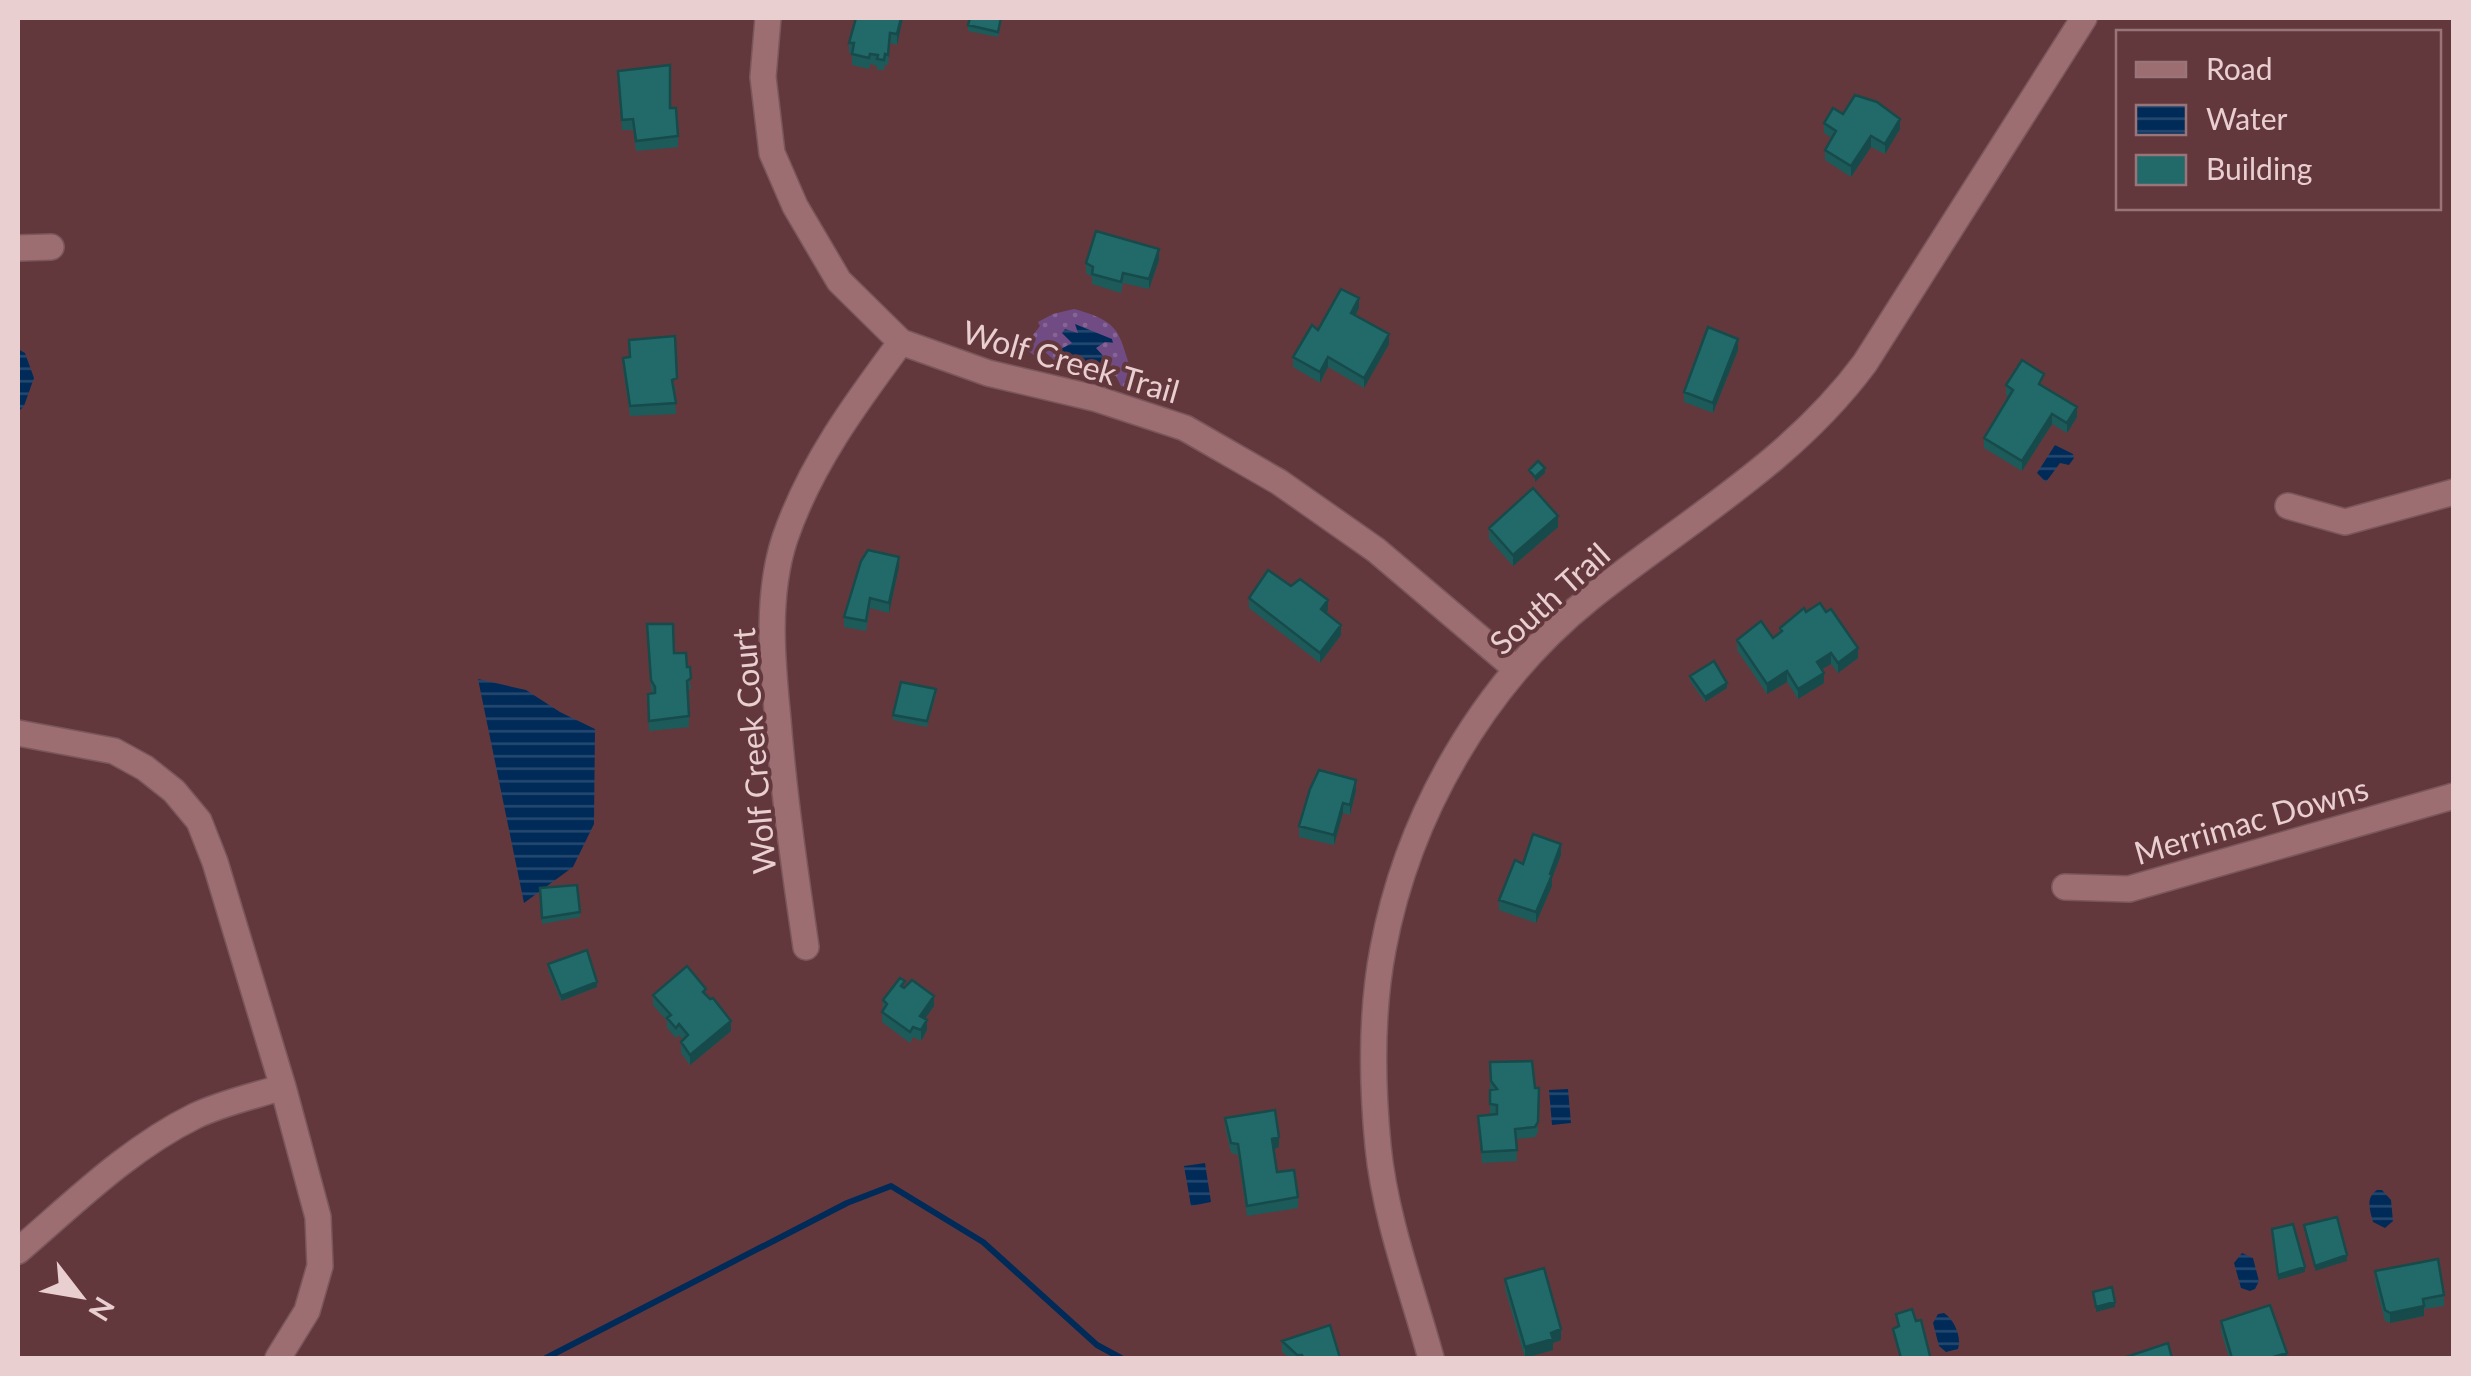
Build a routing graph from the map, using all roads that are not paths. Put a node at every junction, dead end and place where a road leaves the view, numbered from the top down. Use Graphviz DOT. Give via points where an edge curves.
graph roads {
  1 [pos="768,18"];
  2 [pos="2084,18"];
  3 [pos="51,247"];
  4 [pos="18,248"];
  5 [pos="901,342"];
  6 [pos="2454,492"];
  7 [pos="2288,506"];
  8 [pos="1515,668"];
  9 [pos="18,733"];
  10 [pos="2454,796"];
  11 [pos="2064,887"];
  12 [pos="806,947"];
  13 [pos="283,1087"];
  14 [pos="18,1251"];
  15 [pos="278,1358"];
  16 [pos="1432,1358"];
  1 -- 5 [label="street, Wolf Creek Trail" via="763,77 772,153 839,281"];
  2 -- 8 [label="street, South Trail" via="1836,402 1763,470 1587,600"];
  3 -- 4 [label="street"];
  5 -- 8 [label="street, Wolf Creek Trail" via="1186,428 1376,550"];
  5 -- 12 [label="street, Wolf Creek Court" via="802,493 775,588 775,693"];
  6 -- 7 [label="street" via="2345,522"];
  8 -- 16 [label="street, South Trail" via="1473,728 1426,817 1398,885 1382,952 1378,1146 1386,1202"];
  9 -- 13 [label="street" via="114,752 146,768 199,821"];
  10 -- 11 [label="street, Merrimac Downs" via="2129,888"];
  13 -- 14 [label="street" via="199,1114 161,1134"];
  13 -- 15 [label="street" via="318,1218 320,1266 307,1311"];
}
